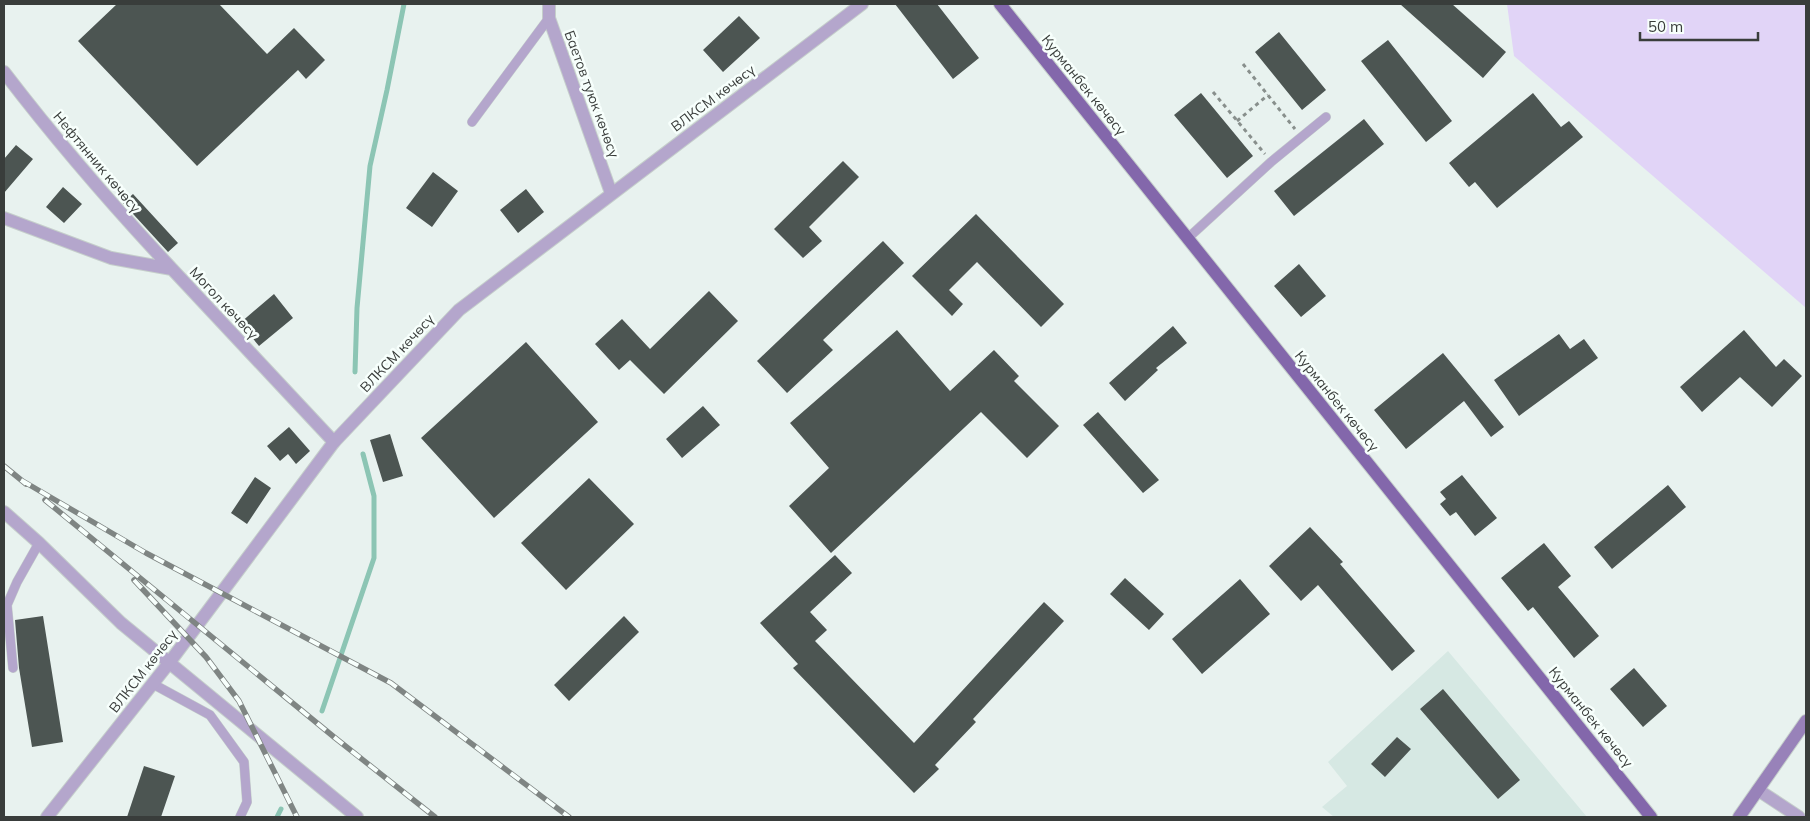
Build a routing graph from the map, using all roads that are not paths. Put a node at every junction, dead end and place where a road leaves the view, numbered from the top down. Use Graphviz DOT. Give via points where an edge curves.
graph roads {
  1 [pos="549,4"];
  2 [pos="862,4"];
  3 [pos="1000,4"];
  4 [pos="549,18"];
  5 [pos="4,72"];
  6 [pos="1326,117"];
  7 [pos="472,122"];
  8 [pos="611,193"];
  9 [pos="4,218"];
  10 [pos="1188,238"];
  11 [pos="172,269"];
  12 [pos="334,442"];
  13 [pos="4,512"];
  14 [pos="39,543"];
  15 [pos="169,663"];
  16 [pos="13,668"];
  17 [pos="153,684"];
  18 [pos="1806,721"];
  19 [pos="1758,790"];
  20 [pos="47,817"];
  21 [pos="240,817"];
  22 [pos="357,817"];
  23 [pos="1651,817"];
  24 [pos="1739,817"];
  25 [pos="1798,817"];
  1 -- 4 [label="street, Баетов туюк көчөсү"];
  2 -- 8 [label="street, ВЛКСМ көчөсү"];
  3 -- 10 [label="main road, Курманбек көчөсү"];
  4 -- 7 [label="lane"];
  4 -- 8 [label="street, Баетов туюк көчөсү"];
  5 -- 11 [label="street, Нефтянник көчөсү" via="32,109"];
  6 -- 10 [label="lane"];
  8 -- 12 [label="street, ВЛКСМ көчөсү" via="459,310"];
  9 -- 11 [label="street, Могол көчөсү" via="112,258"];
  10 -- 23 [label="main road, Курманбек көчөсү"];
  11 -- 12 [label="street, Могол көчөсү"];
  12 -- 15 [label="street, ВЛКСМ көчөсү"];
  13 -- 14 [label="street"];
  14 -- 15 [label="street" via="120,623"];
  14 -- 16 [label="lane" via="7,605"];
  15 -- 17 [label="street, ВЛКСМ көчөсү"];
  15 -- 22 [label="street"];
  17 -- 20 [label="street, ВЛКСМ көчөсү"];
  17 -- 21 [label="lane" via="210,715 244,762 246,802"];
  18 -- 19 [label="main road"];
  19 -- 24 [label="main road"];
  19 -- 25 [label="street"];
}
